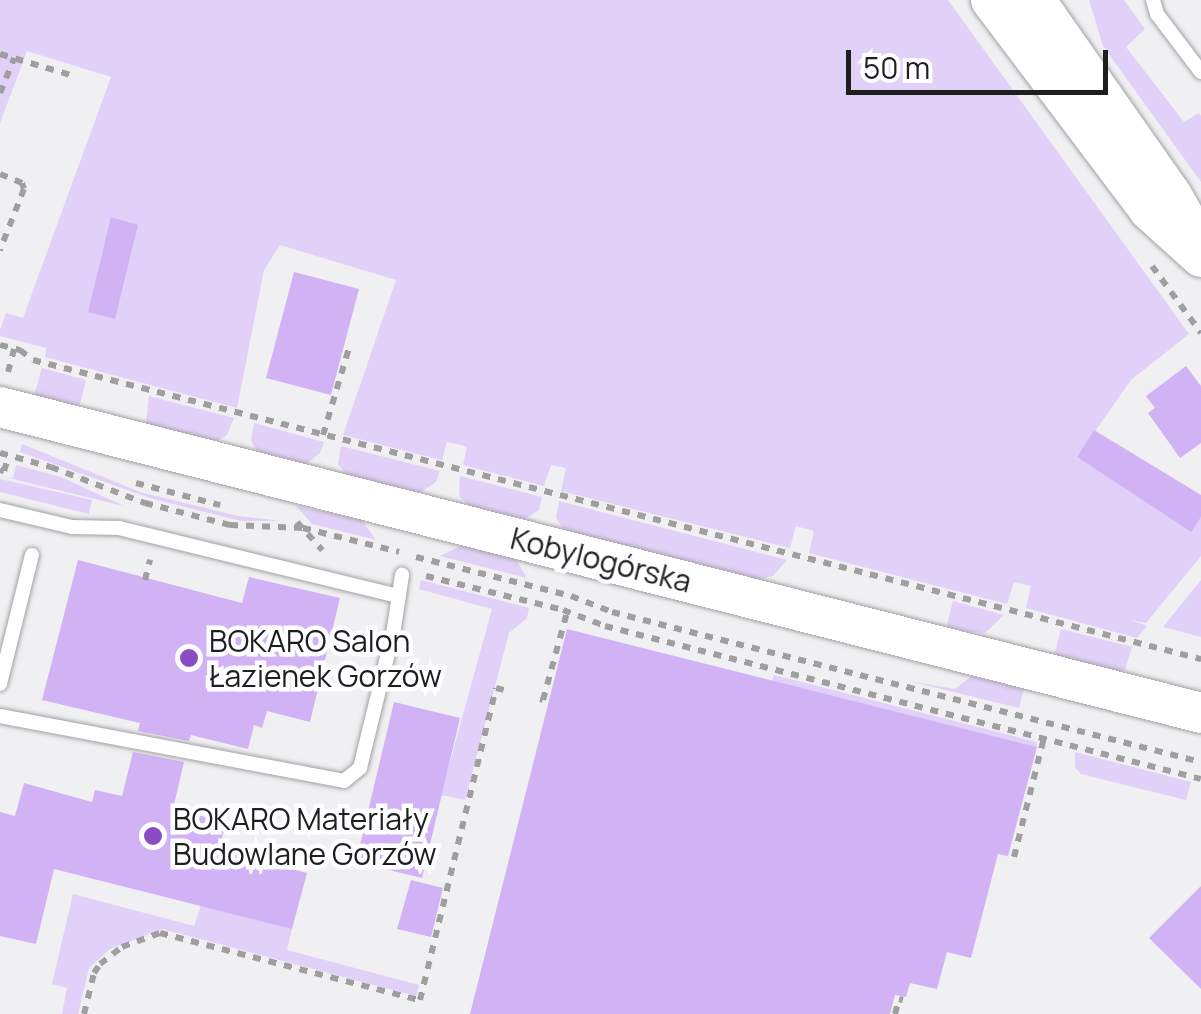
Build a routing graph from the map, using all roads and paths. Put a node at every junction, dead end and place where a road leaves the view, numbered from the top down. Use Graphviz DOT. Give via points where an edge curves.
graph roads {
  1 [pos="991,0"];
  2 [pos="1035,0"];
  3 [pos="1152,0"];
  4 [pos="0,54"];
  5 [pos="14,58"];
  6 [pos="0,62"];
  7 [pos="1201,72"];
  8 [pos="70,75"];
  9 [pos="0,93"];
  10 [pos="0,174"];
  11 [pos="0,250"];
  12 [pos="1201,257"];
  13 [pos="0,345"];
  14 [pos="350,348"];
  15 [pos="0,408"];
  16 [pos="323,435"];
  17 [pos="0,454"];
  18 [pos="6,462"];
  19 [pos="0,470"];
  20 [pos="122,478"];
  21 [pos="226,507"];
  22 [pos="0,510"];
  23 [pos="287,511"];
  24 [pos="302,528"];
  25 [pos="336,553"];
  26 [pos="32,555"];
  27 [pos="148,570"];
  28 [pos="420,574"];
  29 [pos="402,575"];
  30 [pos="146,580"];
  31 [pos="399,596"];
  32 [pos="567,612"];
  33 [pos="674,644"];
  34 [pos="671,655"];
  35 [pos="1201,660"];
  36 [pos="771,668"];
  37 [pos="768,680"];
  38 [pos="0,684"];
  39 [pos="504,690"];
  40 [pos="540,699"];
  41 [pos="1201,714"];
  42 [pos="0,716"];
  43 [pos="1044,738"];
  44 [pos="1201,762"];
  45 [pos="1201,778"];
  46 [pos="1014,856"];
  47 [pos="903,1000"];
  48 [pos="84,1014"];
  49 [pos="895,1014"];
  1 -- 12 [label="street" via="1149,210"];
  2 -- 12 [label="street" via="1172,194"];
  3 -- 7 [label="lane"];
  4 -- 5 [label="path"];
  5 -- 6 [label="path"];
  5 -- 8 [label="path"];
  5 -- 9 [label="path"];
  10 -- 11 [label="path" via="24,189"];
  13 -- 16 [label="path" via="32,360"];
  14 -- 16 [label="path"];
  15 -- 41 [label="street, Kobylogórska"];
  16 -- 35 [label="path"];
  17 -- 24 [label="path" via="230,525"];
  18 -- 19 [label="path"];
  20 -- 21 [label="path"];
  22 -- 31 [label="lane" via="72,527 120,528"];
  23 -- 24 [label="path"];
  24 -- 25 [label="path" via="319,549"];
  24 -- 44 [label="path"];
  26 -- 38 [label="lane"];
  27 -- 30 [label="path"];
  28 -- 32 [label="path"];
  29 -- 31 [label="lane"];
  31 -- 42 [label="lane" via="360,768 344,782"];
  32 -- 33 [label="path"];
  32 -- 40 [label="path"];
  33 -- 34 [label="path"];
  33 -- 36 [label="path"];
  36 -- 37 [label="path"];
  36 -- 43 [label="path"];
  39 -- 48 [label="path" via="496,688 420,1000 160,933 109,955 94,972"];
  43 -- 45 [label="path"];
  43 -- 46 [label="path"];
  47 -- 49 [label="path"];
}
